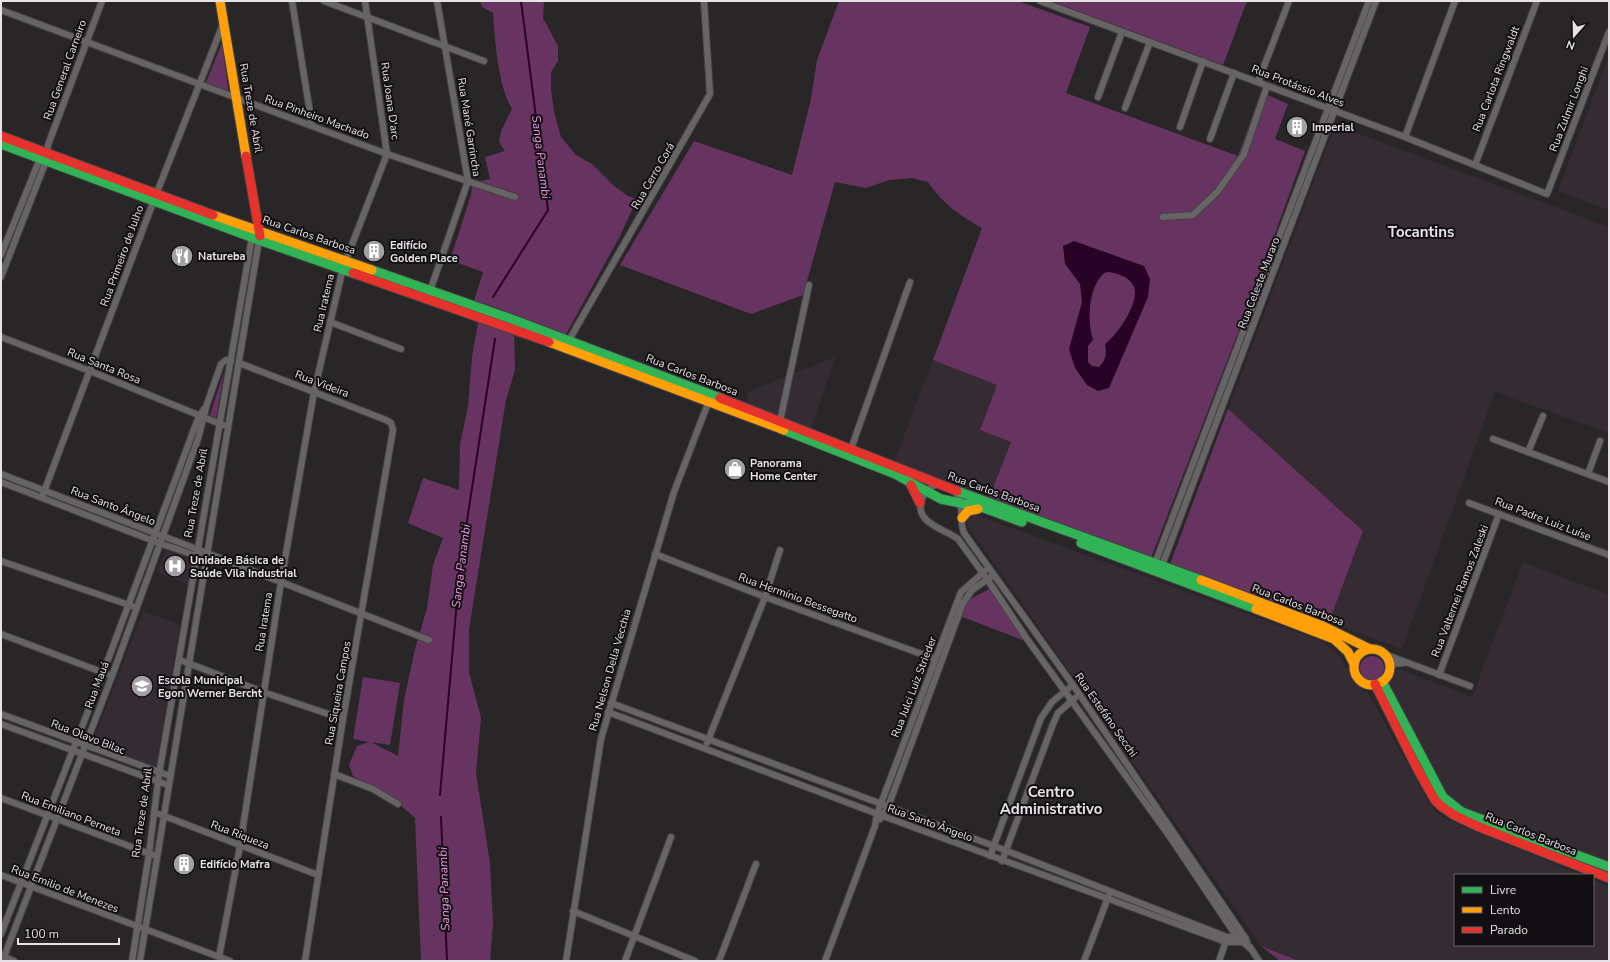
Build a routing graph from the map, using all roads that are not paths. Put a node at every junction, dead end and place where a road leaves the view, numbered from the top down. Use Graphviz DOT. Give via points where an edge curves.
graph roads {
  1 [pos="102,1"];
  2 [pos="220,1"];
  3 [pos="292,1"];
  4 [pos="324,1"];
  5 [pos="365,1"];
  6 [pos="438,1"];
  7 [pos="704,1"];
  8 [pos="1040,1"];
  9 [pos="1289,1"];
  10 [pos="1369,1"];
  11 [pos="1376,1"];
  12 [pos="1455,1"];
  13 [pos="1537,1"];
  14 [pos="1370,8"];
  15 [pos="1,10"];
  16 [pos="368,16"];
  17 [pos="223,23"];
  18 [pos="1122,32"];
  19 [pos="1609,32"];
  20 [pos="86,42"];
  21 [pos="1150,42"];
  22 [pos="445,46"];
  23 [pos="484,61"];
  24 [pos="1203,61"];
  25 [pos="1234,73"];
  26 [pos="1258,82"];
  27 [pos="198,84"];
  28 [pos="1267,86"];
  29 [pos="1098,97"];
  30 [pos="238,99"];
  31 [pos="1125,108"];
  32 [pos="1330,110"];
  33 [pos="312,125"];
  34 [pos="1180,127"];
  35 [pos="1,136"];
  36 [pos="1405,137"];
  37 [pos="1210,139"];
  38 [pos="1,144"];
  39 [pos="45,154"];
  40 [pos="387,154"];
  41 [pos="1475,165"];
  42 [pos="468,181"];
  43 [pos="1547,194"];
  44 [pos="515,197"];
  45 [pos="155,198"];
  46 [pos="1163,217"];
  47 [pos="256,234"];
  48 [pos="1,255"];
  49 [pos="344,265"];
  50 [pos="1,277"];
  51 [pos="910,282"];
  52 [pos="809,285"];
  53 [pos="429,294"];
  54 [pos="330,322"];
  55 [pos="1,337"];
  56 [pos="567,344"];
  57 [pos="401,349"];
  58 [pos="231,361"];
  59 [pos="239,363"];
  60 [pos="90,371"];
  61 [pos="314,392"];
  62 [pos="710,398"];
  63 [pos="1542,416"];
  64 [pos="202,417"];
  65 [pos="780,421"];
  66 [pos="220,424"];
  67 [pos="228,427"];
  68 [pos="392,430"];
  69 [pos="1492,439"];
  70 [pos="1600,441"];
  71 [pos="851,449"];
  72 [pos="1528,452"];
  73 [pos="1,474"];
  74 [pos="1588,474"];
  75 [pos="1,482"];
  76 [pos="909,482"];
  77 [pos="1609,482"];
  78 [pos="937,484"];
  79 [pos="44,490"];
  80 [pos="955,491"];
  81 [pos="925,492"];
  82 [pos="42,497"];
  83 [pos="1469,502"];
  84 [pos="920,503"];
  85 [pos="962,504"];
  86 [pos="984,508"];
  87 [pos="1500,514"];
  88 [pos="962,518"];
  89 [pos="1055,530"];
  90 [pos="159,535"];
  91 [pos="157,542"];
  92 [pos="780,550"];
  93 [pos="197,553"];
  94 [pos="655,554"];
  95 [pos="207,555"];
  96 [pos="1609,555"];
  97 [pos="1,561"];
  98 [pos="990,568"];
  99 [pos="1157,568"];
  100 [pos="982,572"];
  101 [pos="994,575"];
  102 [pos="987,579"];
  103 [pos="281,582"];
  104 [pos="765,597"];
  105 [pos="129,605"];
  106 [pos="137,607"];
  107 [pos="362,615"];
  108 [pos="1,634"];
  109 [pos="429,640"];
  110 [pos="1370,649"];
  111 [pos="1384,654"];
  112 [pos="935,659"];
  113 [pos="180,660"];
  114 [pos="190,662"];
  115 [pos="1407,663"];
  116 [pos="1354,664"];
  117 [pos="1389,664"];
  118 [pos="103,673"];
  119 [pos="1439,675"];
  120 [pos="112,676"];
  121 [pos="1379,683"];
  122 [pos="1073,685"];
  123 [pos="1470,686"];
  124 [pos="1066,691"];
  125 [pos="263,692"];
  126 [pos="1079,694"];
  127 [pos="1072,700"];
  128 [pos="611,704"];
  129 [pos="608,712"];
  130 [pos="1,714"];
  131 [pos="343,719"];
  132 [pos="1,724"];
  133 [pos="708,740"];
  134 [pos="75,743"];
  135 [pos="84,746"];
  136 [pos="705,748"];
  137 [pos="72,751"];
  138 [pos="82,754"];
  139 [pos="1428,766"];
  140 [pos="1418,770"];
  141 [pos="159,774"];
  142 [pos="334,774"];
  143 [pos="170,776"];
  144 [pos="158,782"];
  145 [pos="168,784"];
  146 [pos="1,798"];
  147 [pos="398,804"];
  148 [pos="880,804"];
  149 [pos="888,807"];
  150 [pos="1159,809"];
  151 [pos="154,812"];
  152 [pos="1153,813"];
  153 [pos="880,815"];
  154 [pos="48,816"];
  155 [pos="163,816"];
  156 [pos="58,820"];
  157 [pos="1501,831"];
  158 [pos="670,838"];
  159 [pos="240,846"];
  160 [pos="994,846"];
  161 [pos="1006,851"];
  162 [pos="149,854"];
  163 [pos="156,856"];
  164 [pos="990,856"];
  165 [pos="1002,861"];
  166 [pos="756,864"];
  167 [pos="1609,867"];
  168 [pos="1,875"];
  169 [pos="318,875"];
  170 [pos="1609,878"];
  171 [pos="20,882"];
  172 [pos="31,886"];
  173 [pos="1110,891"];
  174 [pos="1108,898"];
  175 [pos="573,911"];
  176 [pos="137,926"];
  177 [pos="145,930"];
  178 [pos="1,934"];
  179 [pos="634,937"];
  180 [pos="1237,937"];
  181 [pos="1227,939"];
  182 [pos="1244,940"];
  183 [pos="2,956"];
  184 [pos="219,957"];
  185 [pos="14,961"];
  186 [pos="132,961"];
  187 [pos="140,961"];
  188 [pos="230,961"];
  189 [pos="305,961"];
  190 [pos="566,961"];
  191 [pos="625,961"];
  192 [pos="694,961"];
  193 [pos="719,961"];
  194 [pos="825,961"];
  195 [pos="1084,961"];
  196 [pos="1219,961"];
  197 [pos="1259,961"];
  1 -- 20 [label="street, Rua General Carneiro"];
  2 -- 17 [label="street, Rua Treze de Abril"];
  3 -- 33 [label="street"];
  4 -- 16 [label="street"];
  5 -- 16 [label="street, Rua Joana D'arc"];
  6 -- 22 [label="street, Rua Mané Garrincha"];
  7 -- 56 [label="street, Rua Cerro Corá" via="710,94"];
  8 -- 18 [label="street, Rua Protássio Alves"];
  9 -- 26 [label="street"];
  10 -- 14 [label="street, Rua Celeste Muraro"];
  11 -- 14 [label="street, Rua Celeste Muraro"];
  12 -- 36 [label="street"];
  13 -- 41 [label="street, Rua Carlota Ringwaldt"];
  14 -- 32 [label="street, Rua Celeste Muraro"];
  15 -- 20 [label="street, Rua Pinheiro Machado"];
  16 -- 22 [label="street"];
  16 -- 40 [label="street, Rua Joana D'arc"];
  17 -- 27 [label="street, Rua Primeiro de Julho"];
  17 -- 30 [label="street, Rua Treze de Abril"];
  18 -- 21 [label="street, Rua Protássio Alves"];
  18 -- 29 [label="street"];
  19 -- 43 [label="street, Rua Zulmir Longhi"];
  20 -- 27 [label="street, Rua Pinheiro Machado"];
  20 -- 39 [label="street, Rua General Carneiro"];
  21 -- 24 [label="street, Rua Protássio Alves"];
  21 -- 31 [label="street"];
  22 -- 23 [label="street"];
  22 -- 42 [label="street, Rua Mané Garrincha"];
  24 -- 25 [label="street, Rua Protássio Alves"];
  24 -- 34 [label="street"];
  25 -- 26 [label="street, Rua Protássio Alves"];
  25 -- 37 [label="street"];
  26 -- 28 [label="street, Rua Protássio Alves"];
  27 -- 30 [label="street, Rua Pinheiro Machado"];
  27 -- 45 [label="street, Rua Primeiro de Julho"];
  28 -- 32 [label="street, Rua Protássio Alves"];
  28 -- 46 [label="street" via="1244,154 1218,191 1192,215"];
  30 -- 33 [label="street, Rua Pinheiro Machado"];
  30 -- 47 [label="street, Rua Treze de Abril" via="258,220"];
  32 -- 36 [label="street, Rua Protássio Alves"];
  32 -- 99 [label="street, Rua Celeste Muraro" via="1283,250"];
  33 -- 40 [label="street, Rua Pinheiro Machado"];
  35 -- 39 [label="street, Rua Carlos Barbosa"];
  36 -- 41 [label="street, Rua Protássio Alves"];
  38 -- 39 [label="street, Rua Carlos Barbosa"];
  39 -- 45 [label="street, Rua Carlos Barbosa"];
  39 -- 48 [label="street, Rua General Carneiro"];
  39 -- 50 [label="street"];
  40 -- 42 [label="street, Rua Pinheiro Machado"];
  40 -- 49 [label="street, Rua Joana D'arc"];
  41 -- 43 [label="street, Rua Protássio Alves"];
  42 -- 44 [label="street, Rua Pinheiro Machado"];
  42 -- 53 [label="street, Rua Mané Garrincha"];
  45 -- 47 [label="street, Rua Carlos Barbosa"];
  45 -- 60 [label="street, Rua Primeiro de Julho"];
  47 -- 49 [label="street, Rua Carlos Barbosa"];
  47 -- 58 [label="street, Rua Treze de Abril"];
  47 -- 59 [label="street, Rua Treze de Abril"];
  49 -- 53 [label="street, Rua Carlos Barbosa"];
  49 -- 54 [label="street, Rua Iratema"];
  51 -- 71 [label="street"];
  52 -- 65 [label="street"];
  53 -- 56 [label="street, Rua Carlos Barbosa"];
  54 -- 57 [label="street"];
  54 -- 61 [label="street, Rua Iratema"];
  55 -- 60 [label="street, Rua Santa Rosa"];
  56 -- 62 [label="street, Rua Carlos Barbosa"];
  58 -- 64 [label="street, Rua Mauá" via="226,360 221,364"];
  58 -- 66 [label="street, Rua Treze de Abril"];
  59 -- 61 [label="street, Rua Videira"];
  59 -- 67 [label="street, Rua Treze de Abril"];
  60 -- 64 [label="street, Rua Santa Rosa"];
  60 -- 79 [label="street, Rua Primeiro de Julho"];
  61 -- 68 [label="street, Rua Videira" via="386,420 391,423"];
  61 -- 103 [label="street, Rua Iratema"];
  62 -- 65 [label="street, Rua Carlos Barbosa"];
  62 -- 76 [label="street, Rua Carlos Barbosa"];
  62 -- 94 [label="street, Rua Nelson Della Vecchia" via="674,492"];
  63 -- 72 [label="street"];
  64 -- 66 [label="street, Rua Santa Rosa"];
  64 -- 90 [label="street, Rua Mauá"];
  65 -- 71 [label="street, Rua Carlos Barbosa"];
  66 -- 67 [label="street, Rua Santa Rosa"];
  66 -- 93 [label="street, Rua Treze de Abril"];
  67 -- 95 [label="street, Rua Treze de Abril"];
  68 -- 107 [label="street, Rua Siqueira Campos"];
  69 -- 72 [label="street"];
  70 -- 74 [label="street"];
  71 -- 78 [label="street, Rua Carlos Barbosa"];
  72 -- 74 [label="street"];
  73 -- 79 [label="street, Rua Santo Ângelo"];
  74 -- 77 [label="street"];
  75 -- 82 [label="street, Rua Santo Ângelo"];
  76 -- 81 [label="street, Rua Carlos Barbosa"];
  76 -- 84 [label="street"];
  78 -- 80 [label="street, Rua Carlos Barbosa"];
  78 -- 81 [label="street"];
  79 -- 82 [label="street, Rua Primeiro de Julho"];
  79 -- 90 [label="street, Rua Santo Ângelo"];
  80 -- 85 [label="street, Rua Estefáno Secchi"];
  80 -- 89 [label="street, Rua Carlos Barbosa"];
  81 -- 84 [label="street"];
  81 -- 85 [label="street, Rua Carlos Barbosa" via="946,501"];
  82 -- 91 [label="street, Rua Santo Ângelo"];
  83 -- 87 [label="street, Rua Padre Luiz Luíse"];
  84 -- 100 [label="street" via="926,520 938,530 958,539"];
  85 -- 86 [label="street, Rua Carlos Barbosa"];
  85 -- 88 [label="street, Rua Estefáno Secchi"];
  86 -- 88 [label="street" via="968,511"];
  86 -- 89 [label="street, Rua Carlos Barbosa"];
  87 -- 96 [label="street, Rua Padre Luiz Luíse"];
  87 -- 119 [label="street, Rua Valternei Ramos Zaleski"];
  88 -- 98 [label="street, Rua Estefáno Secchi" via="964,533"];
  89 -- 99 [label="street, Rua Carlos Barbosa"];
  90 -- 91 [label="street, Rua Mauá"];
  90 -- 93 [label="street, Rua Santo Ângelo"];
  91 -- 93 [label="street, Rua Santo Ângelo"];
  91 -- 105 [label="street"];
  91 -- 106 [label="street, Rua Mauá"];
  92 -- 104 [label="street"];
  93 -- 95 [label="street, Rua Santo Ângelo"];
  93 -- 113 [label="street, Rua Treze de Abril"];
  94 -- 104 [label="street, Rua Hermínio Bessegatto"];
  94 -- 128 [label="street, Rua Nelson Della Vecchia"];
  95 -- 103 [label="street, Rua Santo Ângelo"];
  95 -- 114 [label="street, Rua Treze de Abril"];
  97 -- 105 [label="street"];
  98 -- 100 [label="street, Rua Julci Luiz Strieder"];
  98 -- 101 [label="street, Rua Estefáno Secchi"];
  99 -- 110 [label="street, Rua Carlos Barbosa" via="1323,626"];
  99 -- 116 [label="street, Rua Carlos Barbosa" via="1334,639 1348,652"];
  100 -- 102 [label="street"];
  100 -- 112 [label="street, Rua Julci Luiz Strieder" via="960,592"];
  101 -- 102 [label="street, Rua Julci Luiz Strieder"];
  101 -- 122 [label="street, Rua Estefáno Secchi"];
  102 -- 124 [label="street"];
  102 -- 149 [label="street, Rua Julci Luiz Strieder" via="972,590 964,603"];
  103 -- 107 [label="street, Rua Santo Ângelo"];
  103 -- 125 [label="street, Rua Iratema"];
  104 -- 112 [label="street, Rua Hermínio Bessegatto"];
  104 -- 133 [label="street"];
  105 -- 106 [label="street"];
  105 -- 118 [label="street"];
  106 -- 120 [label="street, Rua Mauá"];
  107 -- 109 [label="street, Rua Santo Ângelo"];
  107 -- 131 [label="street, Rua Siqueira Campos"];
  108 -- 118 [label="street"];
  110 -- 111 [label="street, Rua Carlos Barbosa"];
  110 -- 116 [label="street" via="1360,654"];
  111 -- 115 [label="street, Rua Carlos Barbosa"];
  111 -- 117 [label="street"];
  112 -- 148 [label="street, Rua Julci Luiz Strieder"];
  113 -- 114 [label="street"];
  113 -- 141 [label="street, Rua Treze de Abril"];
  114 -- 125 [label="street"];
  114 -- 143 [label="street, Rua Treze de Abril"];
  115 -- 117 [label="street, Rua Carlos Barbosa"];
  115 -- 119 [label="street, Rua Carlos Barbosa"];
  116 -- 121 [label="street, Rua Carlos Barbosa" via="1359,679 1369,684"];
  117 -- 121 [label="street" via="1389,670"];
  118 -- 120 [label="street"];
  118 -- 134 [label="street"];
  119 -- 123 [label="street, Rua Carlos Barbosa"];
  120 -- 135 [label="street, Rua Mauá"];
  121 -- 139 [label="street, Rua Carlos Barbosa"];
  121 -- 140 [label="street, Rua Carlos Barbosa"];
  122 -- 124 [label="street"];
  122 -- 126 [label="street, Rua Estefáno Secchi"];
  124 -- 127 [label="street"];
  124 -- 160 [label="street" via="1052,702 1041,718"];
  125 -- 131 [label="street"];
  125 -- 159 [label="street, Rua Iratema"];
  126 -- 127 [label="street"];
  126 -- 150 [label="street, Rua Estefáno Secchi"];
  127 -- 152 [label="street"];
  127 -- 161 [label="street" via="1058,713 1053,724"];
  128 -- 129 [label="street, Rua Nelson Della Vecchia"];
  128 -- 133 [label="street, Rua Santo Ângelo"];
  129 -- 136 [label="street, Rua Santo Ângelo"];
  129 -- 175 [label="street, Rua Nelson Della Vecchia" via="601,738"];
  130 -- 134 [label="street, Rua Olavo Bilac"];
  131 -- 142 [label="street, Rua Siqueira Campos"];
  132 -- 137 [label="street, Rua Olavo Bilac"];
  133 -- 136 [label="street"];
  133 -- 148 [label="street, Rua Santo Ângelo"];
  134 -- 135 [label="street, Rua Olavo Bilac"];
  134 -- 137 [label="street"];
  135 -- 138 [label="street, Rua Mauá"];
  135 -- 141 [label="street, Rua Olavo Bilac"];
  136 -- 153 [label="street, Rua Santo Ângelo"];
  137 -- 138 [label="street, Rua Olavo Bilac"];
  137 -- 154 [label="street"];
  138 -- 144 [label="street, Rua Olavo Bilac"];
  138 -- 156 [label="street, Rua Mauá"];
  139 -- 140 [label="street"];
  139 -- 157 [label="street, Rua Carlos Barbosa" via="1444,797 1452,805"];
  140 -- 157 [label="street, Rua Carlos Barbosa" via="1441,806 1454,815"];
  141 -- 143 [label="street, Rua Olavo Bilac"];
  141 -- 144 [label="street, Rua Treze de Abril"];
  142 -- 147 [label="street" via="372,789"];
  142 -- 169 [label="street, Rua Siqueira Campos"];
  143 -- 145 [label="street, Rua Treze de Abril"];
  144 -- 145 [label="street, Rua Olavo Bilac"];
  144 -- 151 [label="street, Rua Treze de Abril"];
  145 -- 155 [label="street, Rua Treze de Abril"];
  146 -- 154 [label="street, Rua Emiliano Perneta"];
  148 -- 149 [label="street, Rua Santo Ângelo"];
  148 -- 153 [label="street, Rua Julci Luiz Strieder"];
  149 -- 153 [label="street, Rua Julci Luiz Strieder"];
  149 -- 160 [label="street, Rua Santo Ângelo"];
  150 -- 152 [label="street"];
  150 -- 182 [label="street, Rua Estefáno Secchi"];
  151 -- 155 [label="street, Rua Riqueza"];
  151 -- 162 [label="street, Rua Treze de Abril"];
  152 -- 180 [label="street"];
  153 -- 164 [label="street, Rua Santo Ângelo"];
  153 -- 194 [label="street, Rua Julci Luiz Strieder"];
  154 -- 156 [label="street, Rua Emiliano Perneta"];
  154 -- 171 [label="street"];
  155 -- 159 [label="street, Rua Riqueza"];
  155 -- 163 [label="street, Rua Treze de Abril"];
  156 -- 162 [label="street, Rua Emiliano Perneta"];
  156 -- 172 [label="street, Rua Mauá"];
  157 -- 167 [label="street, Rua Carlos Barbosa"];
  157 -- 170 [label="street, Rua Carlos Barbosa"];
  158 -- 179 [label="street"];
  159 -- 169 [label="street, Rua Riqueza"];
  159 -- 184 [label="street, Rua Iratema"];
  160 -- 161 [label="street, Rua Santo Ângelo"];
  160 -- 164 [label="street"];
  161 -- 165 [label="street"];
  161 -- 173 [label="street, Rua Santo Ângelo"];
  162 -- 163 [label="street, Rua Emiliano Perneta"];
  162 -- 176 [label="street, Rua Treze de Abril"];
  163 -- 177 [label="street, Rua Treze de Abril"];
  164 -- 165 [label="street, Rua Santo Ângelo"];
  165 -- 174 [label="street, Rua Santo Ângelo"];
  166 -- 193 [label="street"];
  168 -- 171 [label="street, Rua Emilio de Menezes"];
  169 -- 189 [label="street, Rua Siqueira Campos"];
  171 -- 172 [label="street, Rua Emilio de Menezes"];
  171 -- 178 [label="street"];
  172 -- 176 [label="street, Rua Emilio de Menezes"];
  172 -- 183 [label="street, Rua Mauá"];
  173 -- 174 [label="street"];
  173 -- 181 [label="street, Rua Santo Ângelo"];
  174 -- 181 [label="street, Rua Santo Ângelo"];
  174 -- 195 [label="street"];
  175 -- 179 [label="street"];
  175 -- 190 [label="street, Rua Nelson Della Vecchia"];
  176 -- 177 [label="street, Rua Emilio de Menezes"];
  176 -- 186 [label="street, Rua Treze de Abril"];
  177 -- 184 [label="street, Rua Emilio de Menezes"];
  177 -- 187 [label="street, Rua Treze de Abril"];
  179 -- 191 [label="street"];
  179 -- 192 [label="street"];
  180 -- 181 [label="street, Rua Santo Ângelo"];
  180 -- 182 [label="street"];
  181 -- 182 [label="street, Rua Santo Ângelo"];
  181 -- 196 [label="street"];
  182 -- 197 [label="street, Rua Estefáno Secchi"];
  183 -- 185 [label="street"];
  184 -- 188 [label="street, Rua Emilio de Menezes"];
}
